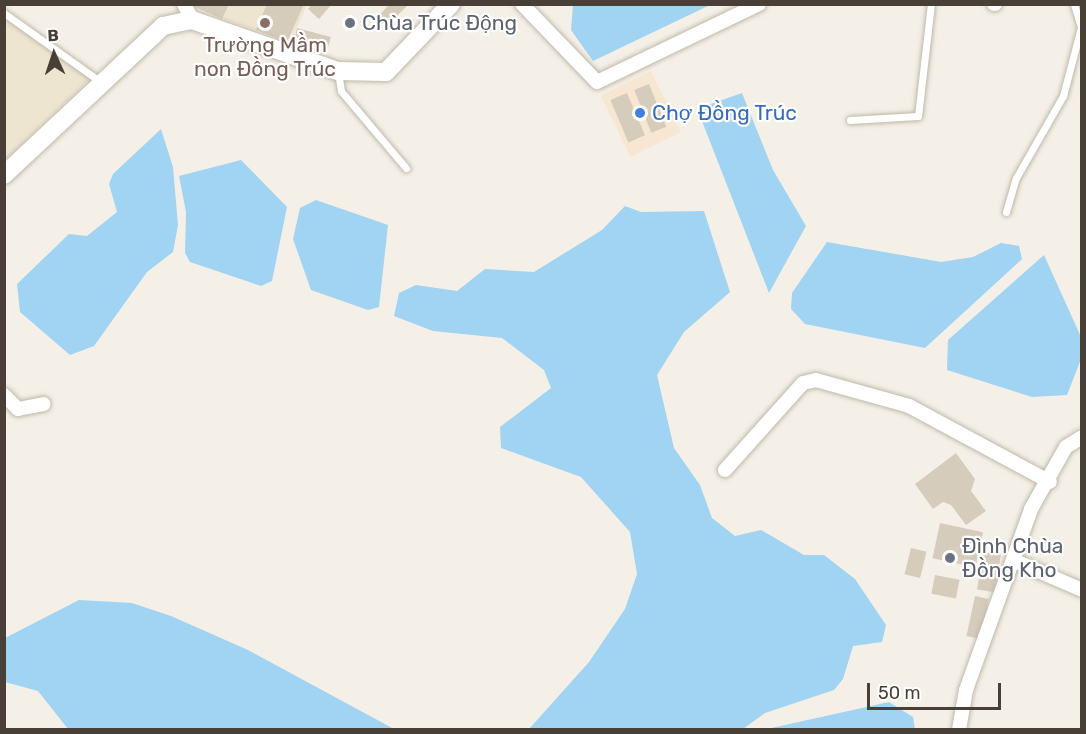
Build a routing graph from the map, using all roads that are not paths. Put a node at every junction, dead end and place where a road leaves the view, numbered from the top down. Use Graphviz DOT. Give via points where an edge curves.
graph roads {
  1 [pos="451,4"];
  2 [pos="522,4"];
  3 [pos="759,4"];
  4 [pos="931,4"];
  5 [pos="1074,4"];
  6 [pos="188,12"];
  7 [pos="4,13"];
  8 [pos="338,71"];
  9 [pos="102,83"];
  10 [pos="850,120"];
  11 [pos="406,168"];
  12 [pos="4,175"];
  13 [pos="1006,212"];
  14 [pos="4,395"];
  15 [pos="44,404"];
  16 [pos="1082,437"];
  17 [pos="725,470"];
  18 [pos="1050,482"];
  19 [pos="1013,560"];
  20 [pos="1082,590"];
  21 [pos="959,729"];
  1 -- 8 [label="street" via="386,72"];
  2 -- 3 [label="street" via="597,82"];
  4 -- 10 [label="lane" via="918,116"];
  5 -- 13 [label="lane" via="1081,27 1063,96 1017,178"];
  6 -- 8 [label="street"];
  6 -- 9 [label="street" via="163,26"];
  7 -- 9 [label="lane"];
  8 -- 11 [label="lane" via="341,91"];
  9 -- 12 [label="street"];
  14 -- 15 [label="street" via="18,409"];
  16 -- 18 [label="street" via="1066,447"];
  17 -- 18 [label="street" via="803,383 816,380 909,406"];
  18 -- 19 [label="street" via="1031,509"];
  19 -- 20 [label="street"];
  19 -- 21 [label="street" via="966,690"];
}
